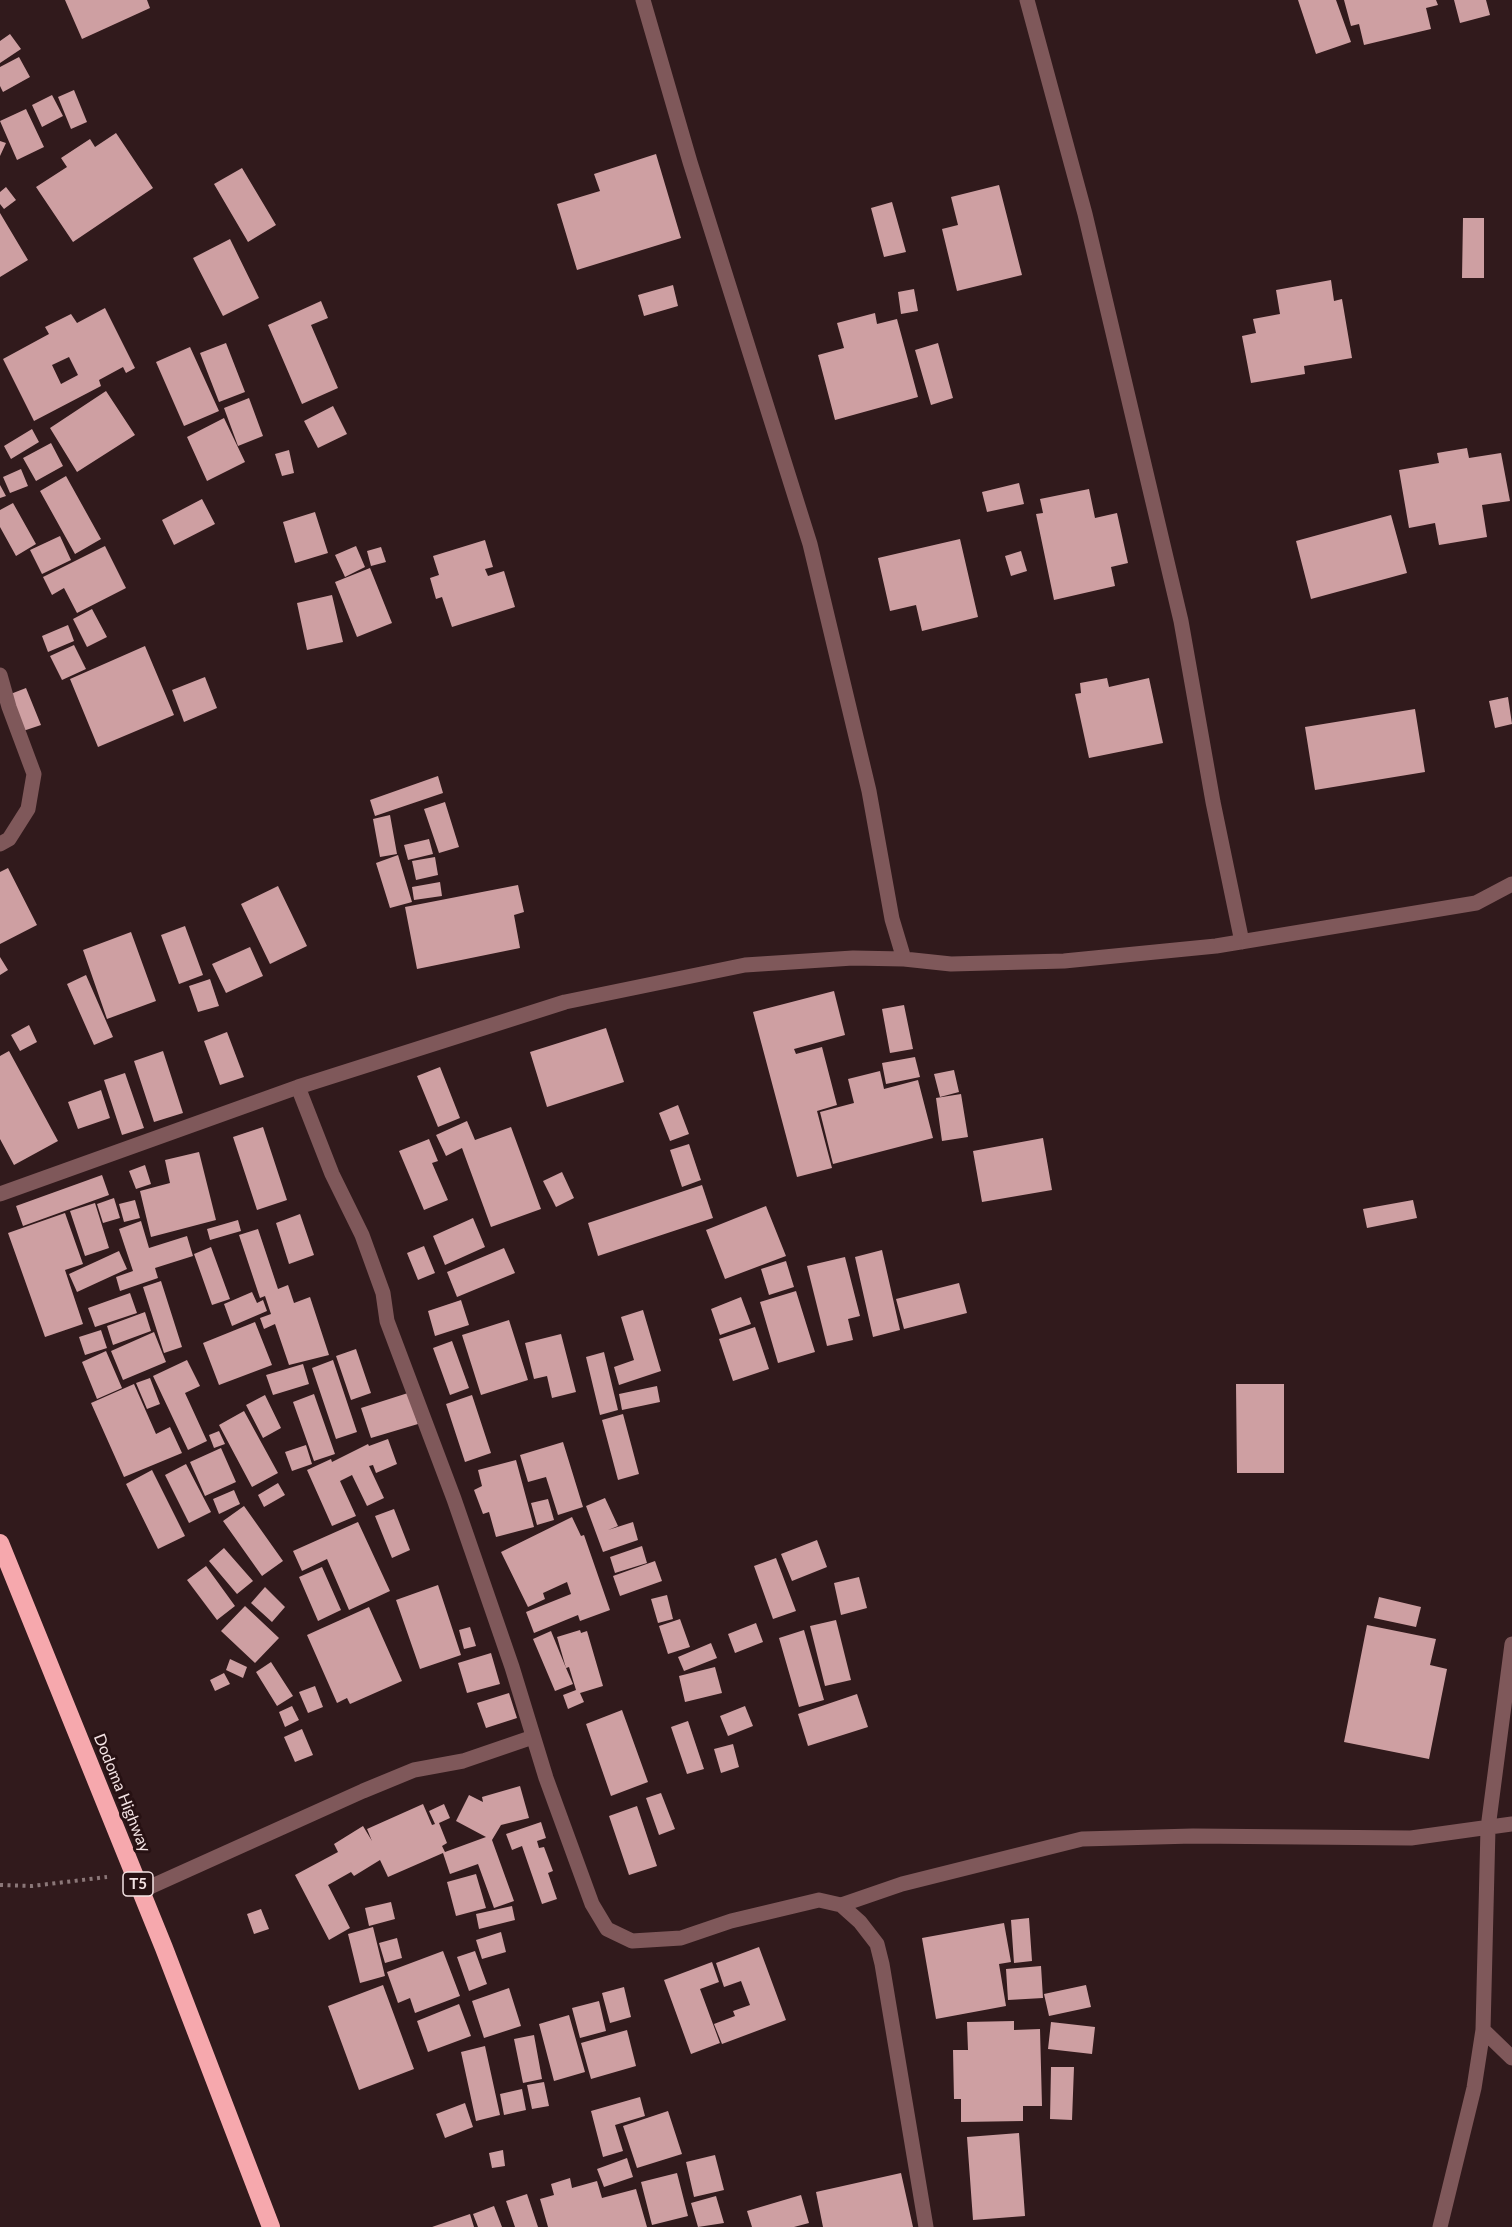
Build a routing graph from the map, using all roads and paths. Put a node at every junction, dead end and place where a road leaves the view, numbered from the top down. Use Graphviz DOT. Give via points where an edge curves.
graph roads {
  1 [pos="643,0"];
  2 [pos="1027,0"];
  3 [pos="0,675"];
  4 [pos="0,844"];
  5 [pos="1512,884"];
  6 [pos="1242,942"];
  7 [pos="904,959"];
  8 [pos="297,1087"];
  9 [pos="0,1194"];
  10 [pos="0,1543"];
  11 [pos="1512,1644"];
  12 [pos="533,1737"];
  13 [pos="1512,1824"];
  14 [pos="1488,1828"];
  15 [pos="138,1882"];
  16 [pos="0,1885"];
  17 [pos="841,1905"];
  18 [pos="1483,2030"];
  19 [pos="1512,2058"];
  20 [pos="271,2227"];
  21 [pos="926,2227"];
  22 [pos="1440,2227"];
  1 -- 7 [label="street" via="810,544"];
  2 -- 6 [label="street" via="1085,214 1182,621"];
  3 -- 4 [label="street" via="34,774 24,817 9,839"];
  5 -- 6 [label="street" via="1476,903"];
  6 -- 7 [label="street" via="1064,962 951,964"];
  7 -- 8 [label="street" via="745,965 576,999"];
  8 -- 9 [label="street"];
  8 -- 12 [label="street" via="362,1235 383,1293 387,1321 454,1499"];
  10 -- 15 [label="highway, Dodoma Highway / T5"];
  11 -- 14 [label="street"];
  12 -- 15 [label="street" via="463,1761 414,1770"];
  12 -- 17 [label="street" via="592,1904 607,1929 632,1941 681,1938 792,1905 819,1900"];
  13 -- 14 [label="street"];
  14 -- 17 [label="street" via="1411,1838 1082,1839 902,1884"];
  14 -- 18 [label="street"];
  15 -- 16 [label="path"];
  15 -- 20 [label="highway, Dodoma Highway / T5"];
  17 -- 21 [label="street" via="877,1944"];
  18 -- 19 [label="street"];
  18 -- 22 [label="street" via="1474,2088"];
}
